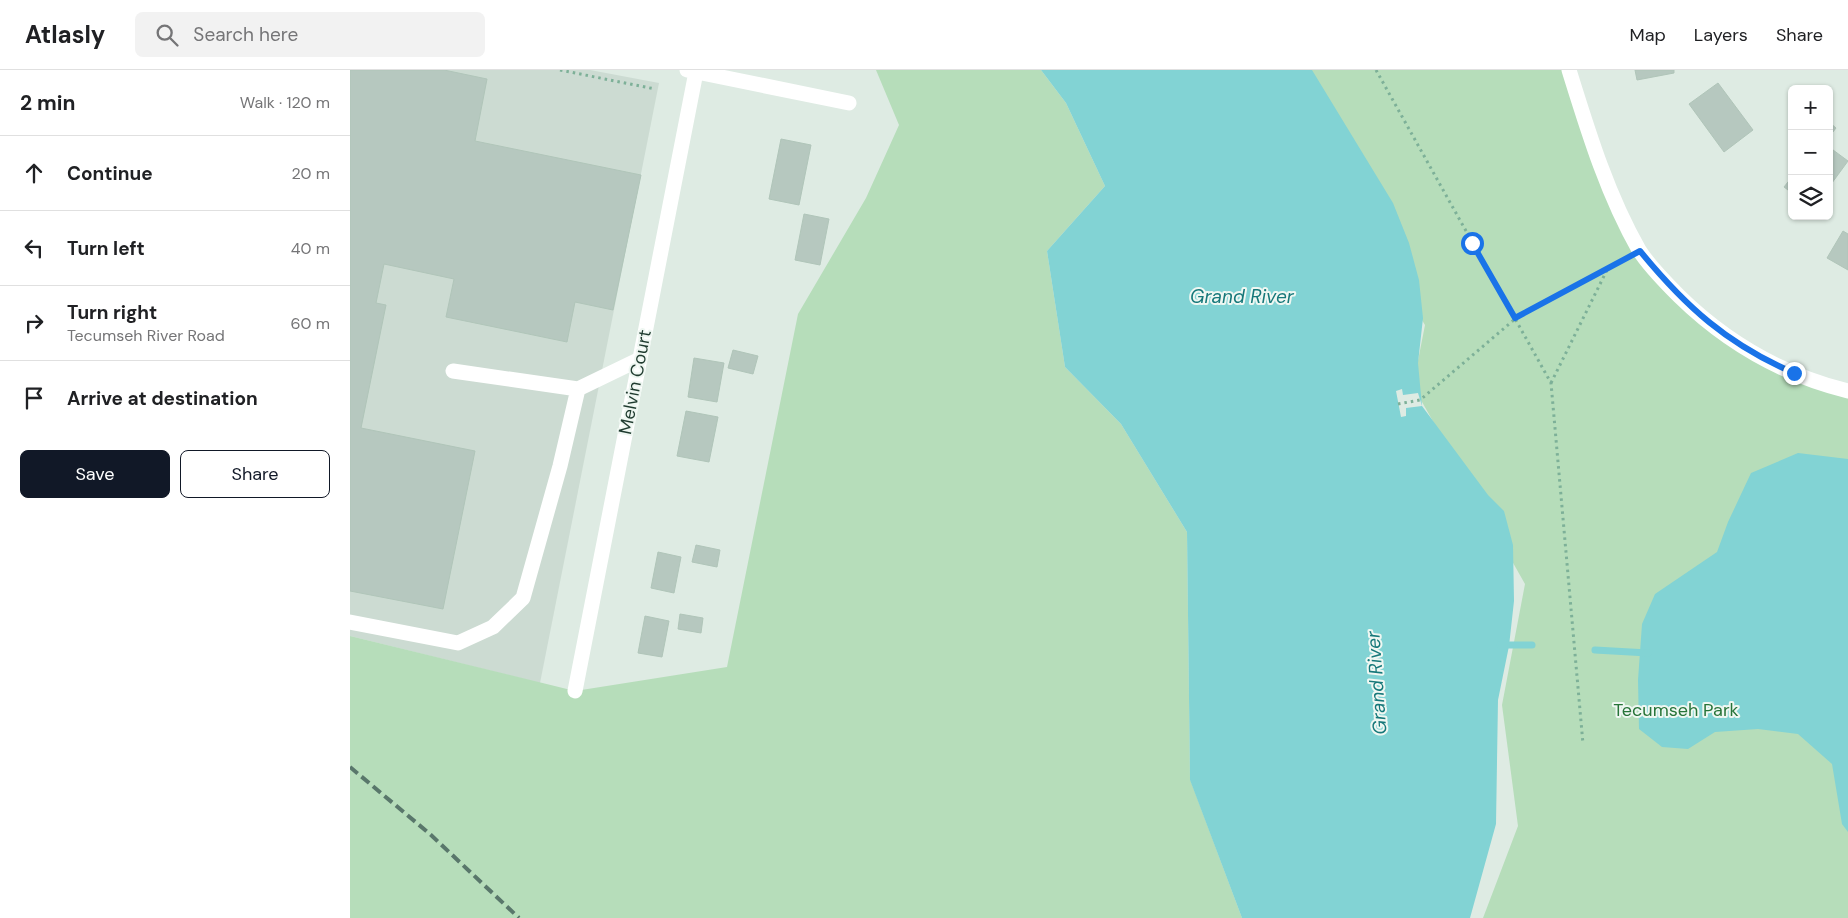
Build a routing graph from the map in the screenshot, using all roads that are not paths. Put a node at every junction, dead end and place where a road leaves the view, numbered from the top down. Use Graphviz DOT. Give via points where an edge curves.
graph roads {
  1 [pos="1569,70"];
  2 [pos="691,71"];
  3 [pos="849,102"];
  4 [pos="640,359"];
  5 [pos="453,371"];
  6 [pos="578,388"];
  7 [pos="1848,391"];
  8 [pos="350,622"];
  9 [pos="575,691"];
  1 -- 7 [label="street" via="1593,146 1622,217 1640,251 1666,284 1724,336 1767,362 1807,379"];
  2 -- 3 [label="street"];
  2 -- 4 [label="street, Melvin Court"];
  4 -- 6 [label="street"];
  4 -- 9 [label="street, Melvin Court"];
  5 -- 6 [label="street"];
  6 -- 8 [label="street" via="523,598 493,627 458,643"];
}
